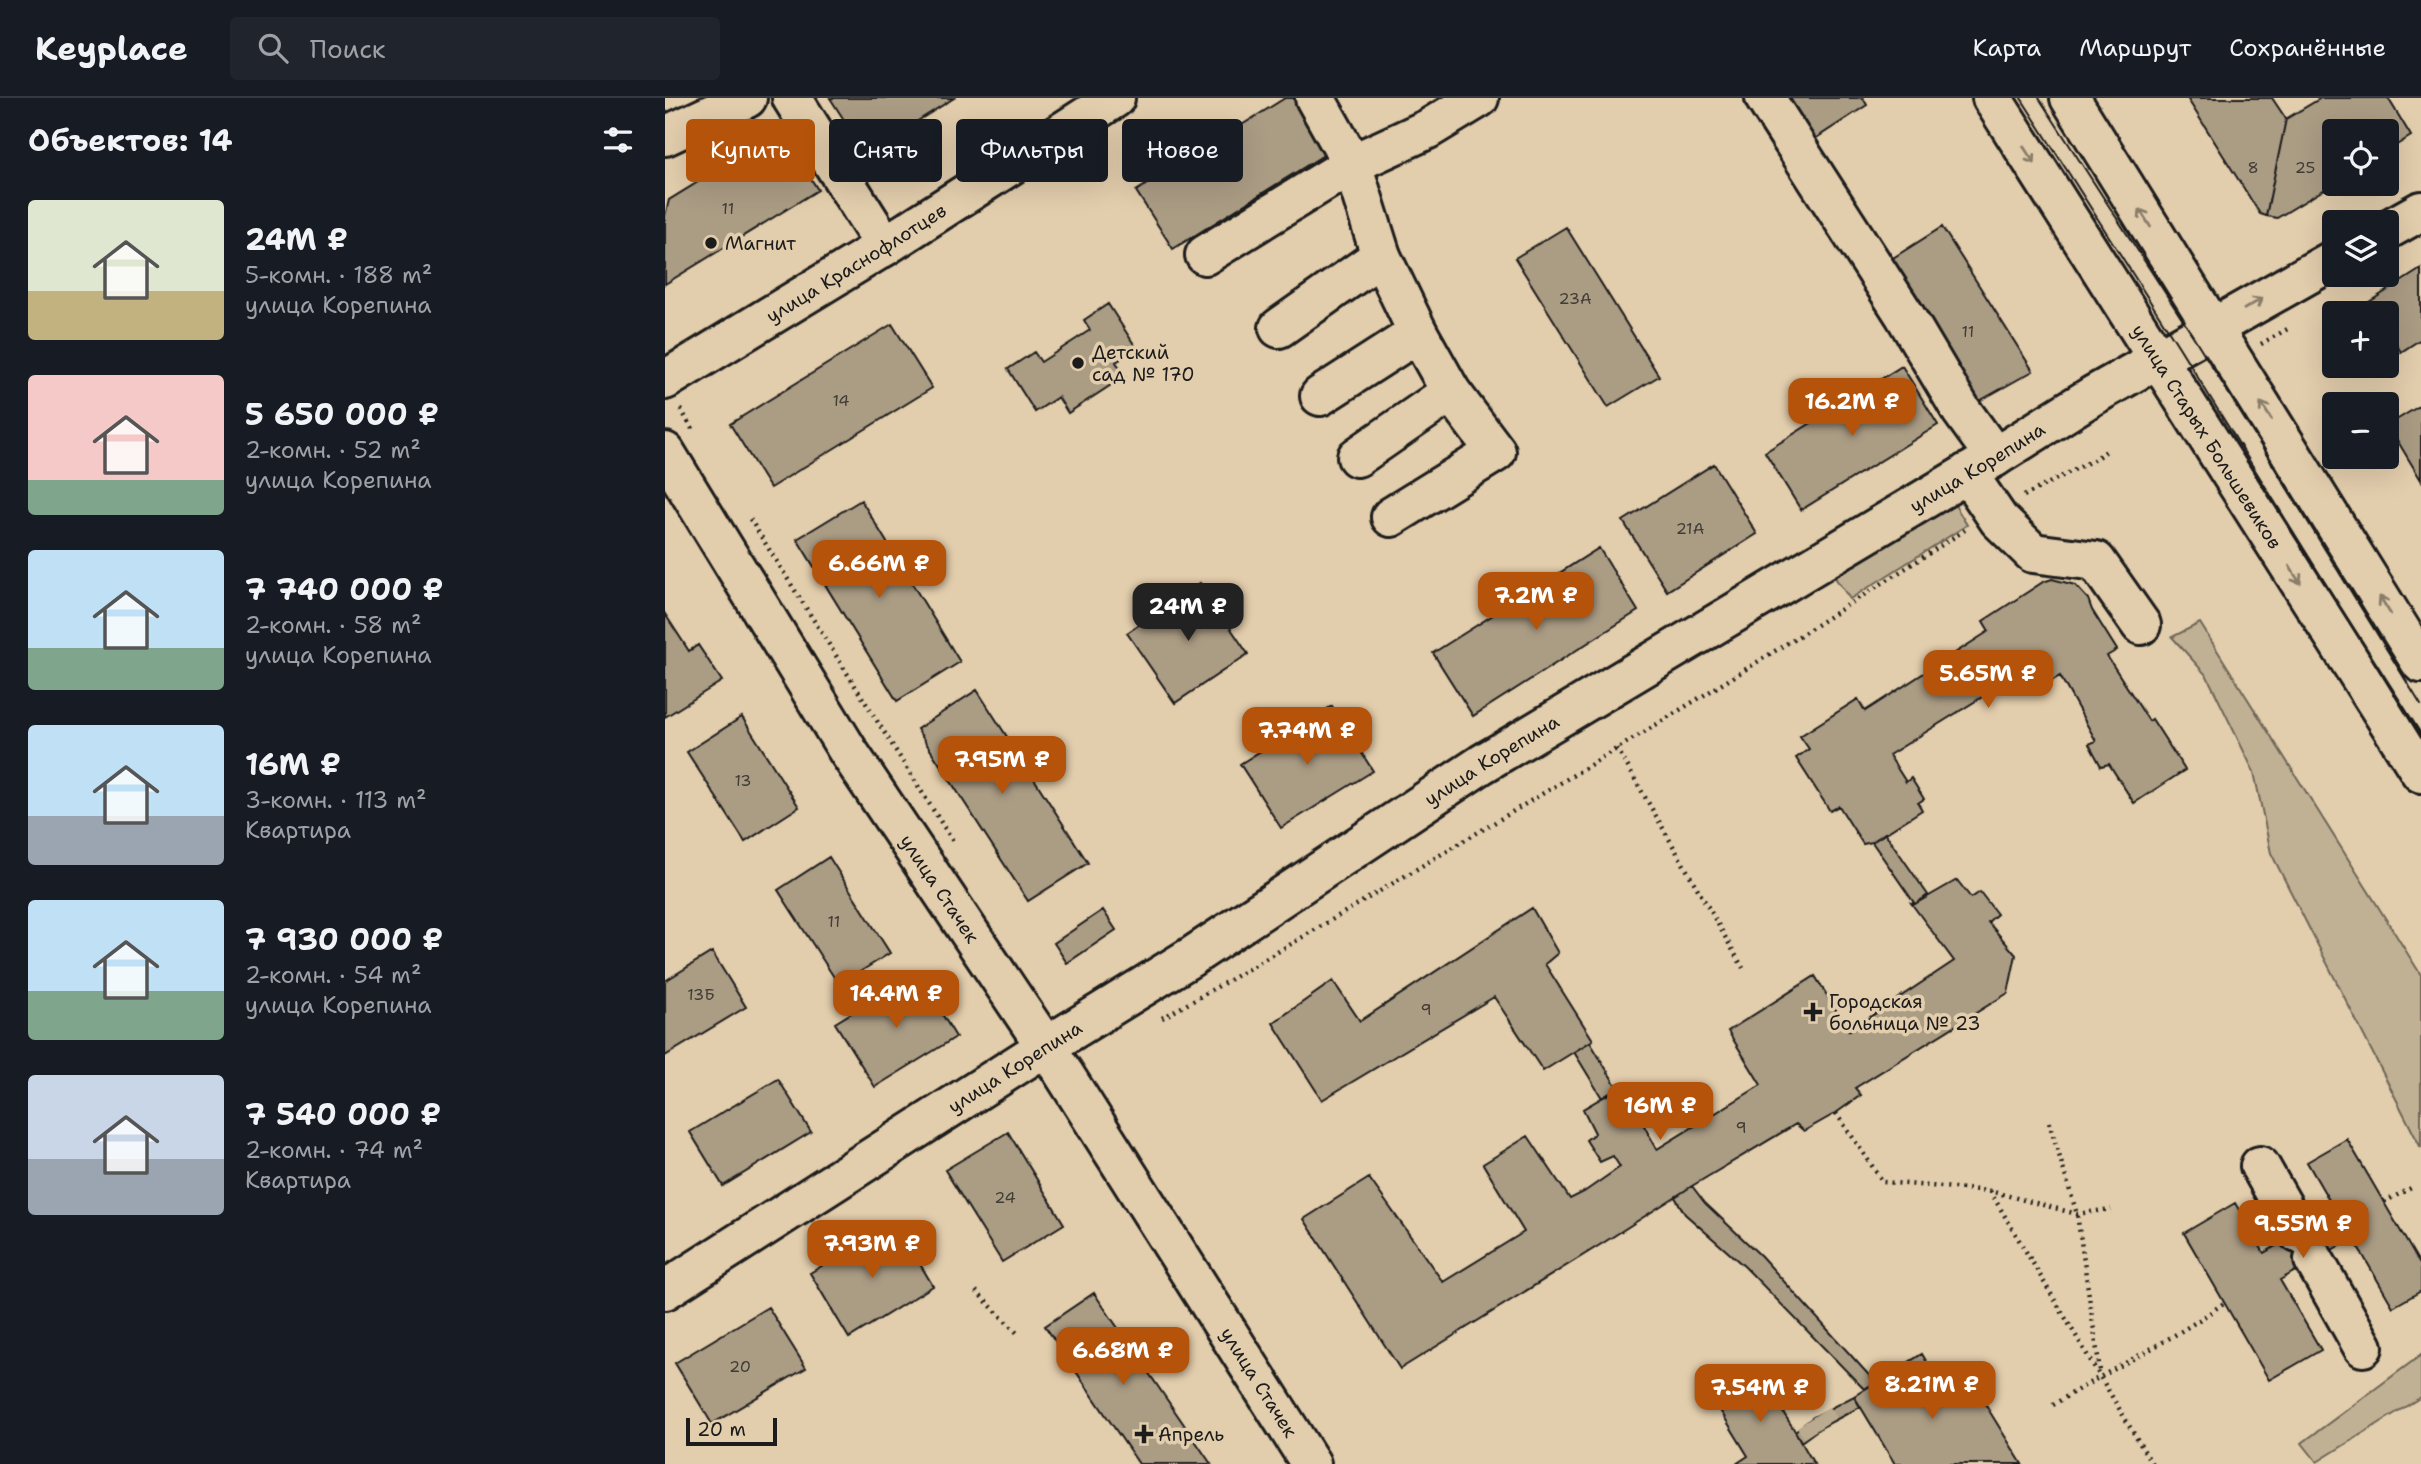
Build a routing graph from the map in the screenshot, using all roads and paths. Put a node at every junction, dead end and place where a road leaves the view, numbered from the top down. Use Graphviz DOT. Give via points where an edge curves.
graph roads {
  1 [pos="747,98"];
  2 [pos="792,98"];
  3 [pos="1115,98"];
  4 [pos="1315,98"];
  5 [pos="1479,98"];
  6 [pos="1765,98"];
  7 [pos="1992,98"];
  8 [pos="2070,98"];
  9 [pos="665,136"];
  10 [pos="1352,164"];
  11 [pos="2421,211"];
  12 [pos="2399,223"];
  13 [pos="885,246"];
  14 [pos="1205,255"];
  15 [pos="1381,256"];
  16 [pos="2322,266"];
  17 [pos="1279,328"];
  18 [pos="1418,333"];
  19 [pos="2204,333"];
  20 [pos="2159,358"];
  21 [pos="665,380"];
  22 [pos="1451,392"];
  23 [pos="1320,396"];
  24 [pos="2108,450"];
  25 [pos="665,452"];
  26 [pos="1357,457"];
  27 [pos="1981,465"];
  28 [pos="1993,512"];
  29 [pos="1391,517"];
  30 [pos="2141,625"];
  31 [pos="2421,663"];
  32 [pos="1617,748"];
  33 [pos="2421,774"];
  34 [pos="1743,968"];
  35 [pos="1158,1021"];
  36 [pos="1045,1046"];
  37 [pos="1836,1112"];
  38 [pos="2049,1122"];
  39 [pos="2260,1166"];
  40 [pos="2415,1186"];
  41 [pos="1990,1191"];
  42 [pos="2383,1202"];
  43 [pos="2111,1209"];
  44 [pos="2077,1214"];
  45 [pos="665,1290"];
  46 [pos="976,1291"];
  47 [pos="2225,1303"];
  48 [pos="1020,1335"];
  49 [pos="2363,1347"];
  50 [pos="2100,1375"];
  51 [pos="2053,1405"];
  52 [pos="1311,1464"];
  53 [pos="2152,1464"];
  1 -- 9 [label="street"];
  2 -- 13 [label="street"];
  3 -- 13 [label="street, улица Краснофлотцев"];
  4 -- 10 [label="street"];
  5 -- 10 [label="street" via="1428,129"];
  6 -- 27 [label="street" via="1961,410"];
  7 -- 20 [label="street, улица Старых Большевиков, one-way"];
  19 -- 8 [label="street, one-way"];
  10 -- 14 [label="street"];
  10 -- 15 [label="street"];
  11 -- 12 [label="street"];
  13 -- 21 [label="street, улица Краснофлотцев"];
  15 -- 17 [label="street"];
  15 -- 18 [label="street"];
  19 -- 16 [label="street, улица Корепина, one-way"];
  18 -- 22 [label="street"];
  18 -- 23 [label="street"];
  19 -- 20 [label="street, улица Корепина"];
  31 -- 19 [label="street, one-way"];
  20 -- 27 [label="street, улица Корепина"];
  20 -- 33 [label="street, улица Старых Большевиков, one-way"];
  22 -- 26 [label="street"];
  22 -- 29 [label="street" via="1496,452"];
  24 -- 28 [label="path"];
  25 -- 36 [label="street, улица Стачек" via="848,751"];
  27 -- 28 [label="street"];
  27 -- 36 [label="street, улица Корепина" via="1482,764 1191,957"];
  28 -- 30 [label="street" via="2033,553 2096,561"];
  28 -- 32 [label="path"];
  32 -- 34 [label="path"];
  32 -- 35 [label="path"];
  36 -- 45 [label="street, улица Корепина"];
  36 -- 52 [label="street, улица Стачек"];
  37 -- 41 [label="path" via="1883,1182"];
  38 -- 44 [label="path"];
  39 -- 49 [label="street"];
  40 -- 42 [label="path"];
  41 -- 44 [label="path"];
  41 -- 50 [label="path"];
  43 -- 44 [label="path"];
  44 -- 50 [label="path"];
  46 -- 48 [label="path"];
  47 -- 50 [label="path"];
  50 -- 51 [label="path"];
  50 -- 53 [label="path"];
}
